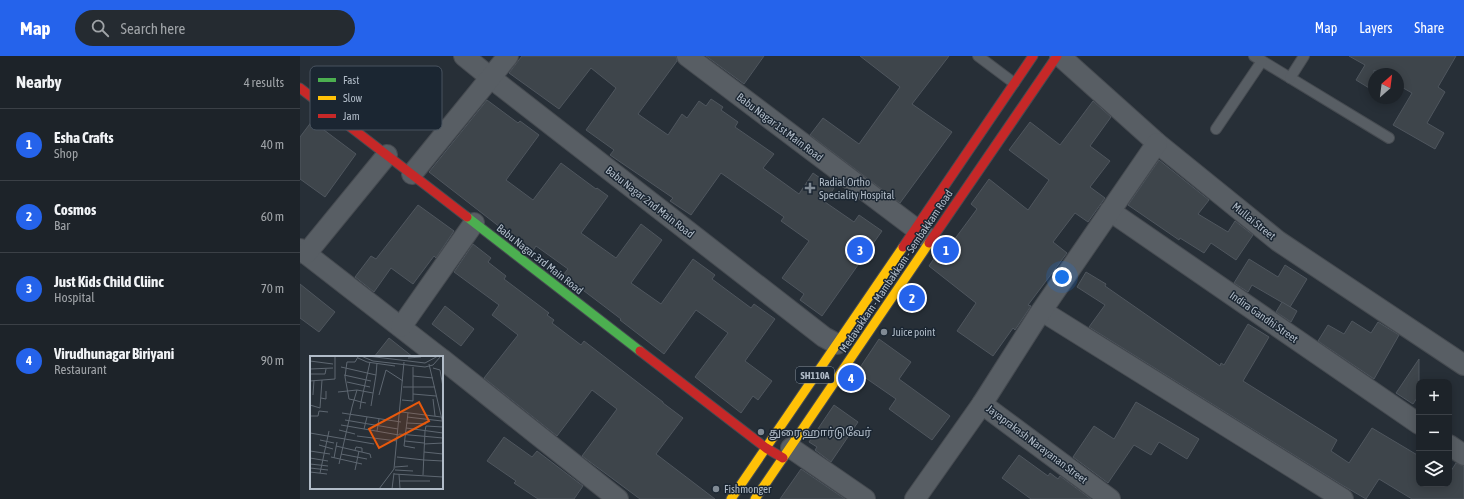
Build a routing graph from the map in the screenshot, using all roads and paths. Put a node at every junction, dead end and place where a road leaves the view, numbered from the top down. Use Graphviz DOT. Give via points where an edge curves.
graph roads {
  1 [pos="464,56"];
  2 [pos="508,56"];
  3 [pos="687,56"];
  4 [pos="978,56"];
  5 [pos="1032,56"];
  6 [pos="1058,56"];
  7 [pos="1304,56"];
  8 [pos="1258,58"];
  9 [pos="491,78"];
  10 [pos="1290,78"];
  11 [pos="1014,83"];
  12 [pos="300,88"];
  13 [pos="310,96"];
  14 [pos="1216,129"];
  15 [pos="355,130"];
  16 [pos="1389,138"];
  17 [pos="1157,143"];
  18 [pos="387,155"];
  19 [pos="412,174"];
  20 [pos="1110,211"];
  21 [pos="474,223"];
  22 [pos="915,230"];
  23 [pos="931,241"];
  24 [pos="303,251"];
  25 [pos="1042,311"];
  26 [pos="402,327"];
  27 [pos="837,344"];
  28 [pos="438,356"];
  29 [pos="443,360"];
  30 [pos="1464,365"];
  31 [pos="982,404"];
  32 [pos="1416,422"];
  33 [pos="1452,447"];
  34 [pos="766,448"];
  35 [pos="787,453"];
  36 [pos="1464,455"];
  37 [pos="618,499"];
  38 [pos="731,499"];
  39 [pos="756,499"];
  40 [pos="865,499"];
  41 [pos="915,499"];
  42 [pos="1110,499"];
  43 [pos="1343,499"];
  1 -- 9 [label="street, Babu Nagar 2nd Main Road"];
  2 -- 9 [label="street"];
  3 -- 22 [label="street, Babu Nagar 1st Main Road"];
  4 -- 11 [label="lane"];
  5 -- 11 [label="main road, Medavakkam - Mambakkam - Sembakkam Road / SH110A"];
  6 -- 17 [label="street, Mullai Street"];
  6 -- 23 [label="main road, Medavakkam - Mambakkam - Sembakkam Road / SH110A"];
  7 -- 10 [label="lane"];
  8 -- 10 [label="lane"];
  8 -- 14 [label="lane"];
  9 -- 19 [label="street"];
  9 -- 27 [label="street, Babu Nagar 2nd Main Road" via="824,337"];
  10 -- 16 [label="lane"];
  11 -- 22 [label="main road, Medavakkam - Mambakkam - Sembakkam Road / SH110A"];
  12 -- 13 [label="main road, Babu Nagar 3rd Main Road"];
  15 -- 18 [label="main road, Babu Nagar 3rd Main Road"];
  17 -- 20 [label="street"];
  17 -- 30 [label="street, Mullai Street" via="1278,241"];
  18 -- 19 [label="main road, Babu Nagar 3rd Main Road"];
  18 -- 24 [label="street"];
  19 -- 21 [label="main road, Babu Nagar 3rd Main Road"];
  20 -- 25 [label="street"];
  20 -- 32 [label="street, Indira Gandhi Street"];
  21 -- 26 [label="street"];
  21 -- 34 [label="main road, Babu Nagar 3rd Main Road"];
  22 -- 23 [label="street, Babu Nagar 1st Main Road"];
  22 -- 27 [label="main road, Medavakkam - Mambakkam - Sembakkam Road / SH110A"];
  23 -- 35 [label="main road, Medavakkam - Mambakkam - Sembakkam Road / SH110A"];
  24 -- 26 [label="street"];
  25 -- 31 [label="street"];
  25 -- 43 [label="street"];
  26 -- 28 [label="street"];
  27 -- 34 [label="main road, Medavakkam - Mambakkam - Sembakkam Road / SH110A"];
  29 -- 37 [label="street"];
  31 -- 41 [label="street"];
  31 -- 42 [label="street, Jayaprakash Narayanan Street"];
  33 -- 36 [label="street"];
  34 -- 35 [label="main road, Babu Nagar 3rd Main Road"];
  34 -- 38 [label="main road, Medavakkam - Mambakkam - Sembakkam Road / SH110A"];
  35 -- 39 [label="main road, Medavakkam - Mambakkam - Sembakkam Road / SH110A"];
  35 -- 40 [label="street"];
}
